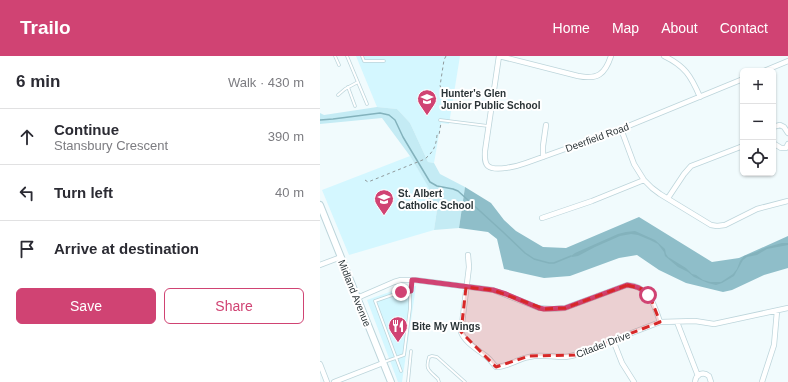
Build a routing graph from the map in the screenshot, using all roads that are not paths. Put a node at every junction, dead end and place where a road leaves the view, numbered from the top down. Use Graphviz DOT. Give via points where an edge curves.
graph roads {
  1 [pos="336,56"];
  2 [pos="347,56"];
  3 [pos="362,56"];
  4 [pos="499,56"];
  5 [pos="611,56"];
  6 [pos="664,56"];
  7 [pos="674,58"];
  8 [pos="384,60"];
  9 [pos="788,61"];
  10 [pos="339,65"];
  11 [pos="771,68"];
  12 [pos="740,80"];
  13 [pos="358,82"];
  14 [pos="348,87"];
  15 [pos="338,95"];
  16 [pos="700,97"];
  17 [pos="367,104"];
  18 [pos="355,106"];
  19 [pos="440,120"];
  20 [pos="546,125"];
  21 [pos="488,126"];
  22 [pos="776,126"];
  23 [pos="621,129"];
  24 [pos="788,133"];
  25 [pos="788,144"];
  26 [pos="776,145"];
  27 [pos="740,147"];
  28 [pos="543,157"];
  29 [pos="644,180"];
  30 [pos="668,198"];
  31 [pos="788,201"];
  32 [pos="320,205"];
  33 [pos="542,218"];
  34 [pos="468,255"];
  35 [pos="341,257"];
  36 [pos="320,265"];
  37 [pos="412,280"];
  38 [pos="466,287"];
  39 [pos="411,291"];
  40 [pos="357,298"];
  41 [pos="788,308"];
  42 [pos="777,310"];
  43 [pos="660,322"];
  44 [pos="677,322"];
  45 [pos="613,340"];
  46 [pos="411,351"];
  47 [pos="396,358"];
  48 [pos="383,363"];
  49 [pos="320,364"];
  50 [pos="401,371"];
  51 [pos="698,376"];
  52 [pos="327,382"];
  53 [pos="334,382"];
  54 [pos="391,382"];
  55 [pos="408,382"];
  56 [pos="439,382"];
  57 [pos="465,382"];
  58 [pos="634,382"];
  59 [pos="695,382"];
  60 [pos="711,382"];
  61 [pos="762,382"];
  1 -- 10 [label="lane"];
  2 -- 13 [label="lane"];
  3 -- 8 [label="lane" via="364,61"];
  4 -- 5 [label="street" via="591,78 604,71"];
  4 -- 21 [label="street"];
  6 -- 7 [label="street"];
  7 -- 16 [label="street" via="689,74"];
  9 -- 11 [label="street"];
  12 -- 16 [label="street, Deerfield Road"];
  13 -- 14 [label="lane"];
  13 -- 17 [label="lane"];
  14 -- 15 [label="lane"];
  14 -- 18 [label="lane"];
  16 -- 23 [label="street, Deerfield Road"];
  19 -- 21 [label="lane"];
  20 -- 28 [label="street"];
  21 -- 28 [label="street, Deerfield Road" via="485,162 490,168 512,167"];
  22 -- 24 [label="street" via="784,127"];
  23 -- 28 [label="street, Deerfield Road"];
  23 -- 29 [label="street" via="634,164"];
  25 -- 26 [label="street" via="786,148"];
  27 -- 30 [label="street" via="691,166"];
  29 -- 30 [label="street"];
  29 -- 33 [label="street"];
  30 -- 31 [label="street" via="704,222 717,226 725,225 758,209"];
  32 -- 35 [label="main road, Midland Avenue"];
  34 -- 38 [label="street, Citadel Drive"];
  35 -- 36 [label="street"];
  35 -- 40 [label="main road, Midland Avenue"];
  37 -- 38 [label="street"];
  37 -- 39 [label="lane"];
  37 -- 40 [label="street" via="394,282"];
  38 -- 43 [label="street" via="493,290 539,308 553,309 565,308 631,285 642,289 648,295"];
  38 -- 45 [label="street, Citadel Drive" via="462,336 496,367 503,367 530,356 575,355"];
  39 -- 47 [label="lane" via="404,355"];
  39 -- 47 [label="lane" via="403,291 375,301"];
  40 -- 48 [label="main road, Midland Avenue"];
  41 -- 42 [label="street, Citadel Drive"];
  42 -- 44 [label="street, Citadel Drive" via="714,324"];
  42 -- 61 [label="street" via="774,345"];
  43 -- 44 [label="street, Citadel Drive"];
  43 -- 45 [label="street, Citadel Drive"];
  44 -- 51 [label="street"];
  45 -- 58 [label="street" via="622,363"];
  46 -- 55 [label="lane"];
  47 -- 48 [label="lane"];
  47 -- 50 [label="lane"];
  48 -- 53 [label="street"];
  48 -- 54 [label="main road, Midland Avenue"];
  49 -- 52 [label="street"];
  51 -- 59 [label="street"];
  51 -- 60 [label="street" via="702,373 707,374"];
  56 -- 57 [label="lane" via="428,370 429,357 432,356 437,357"];
}
